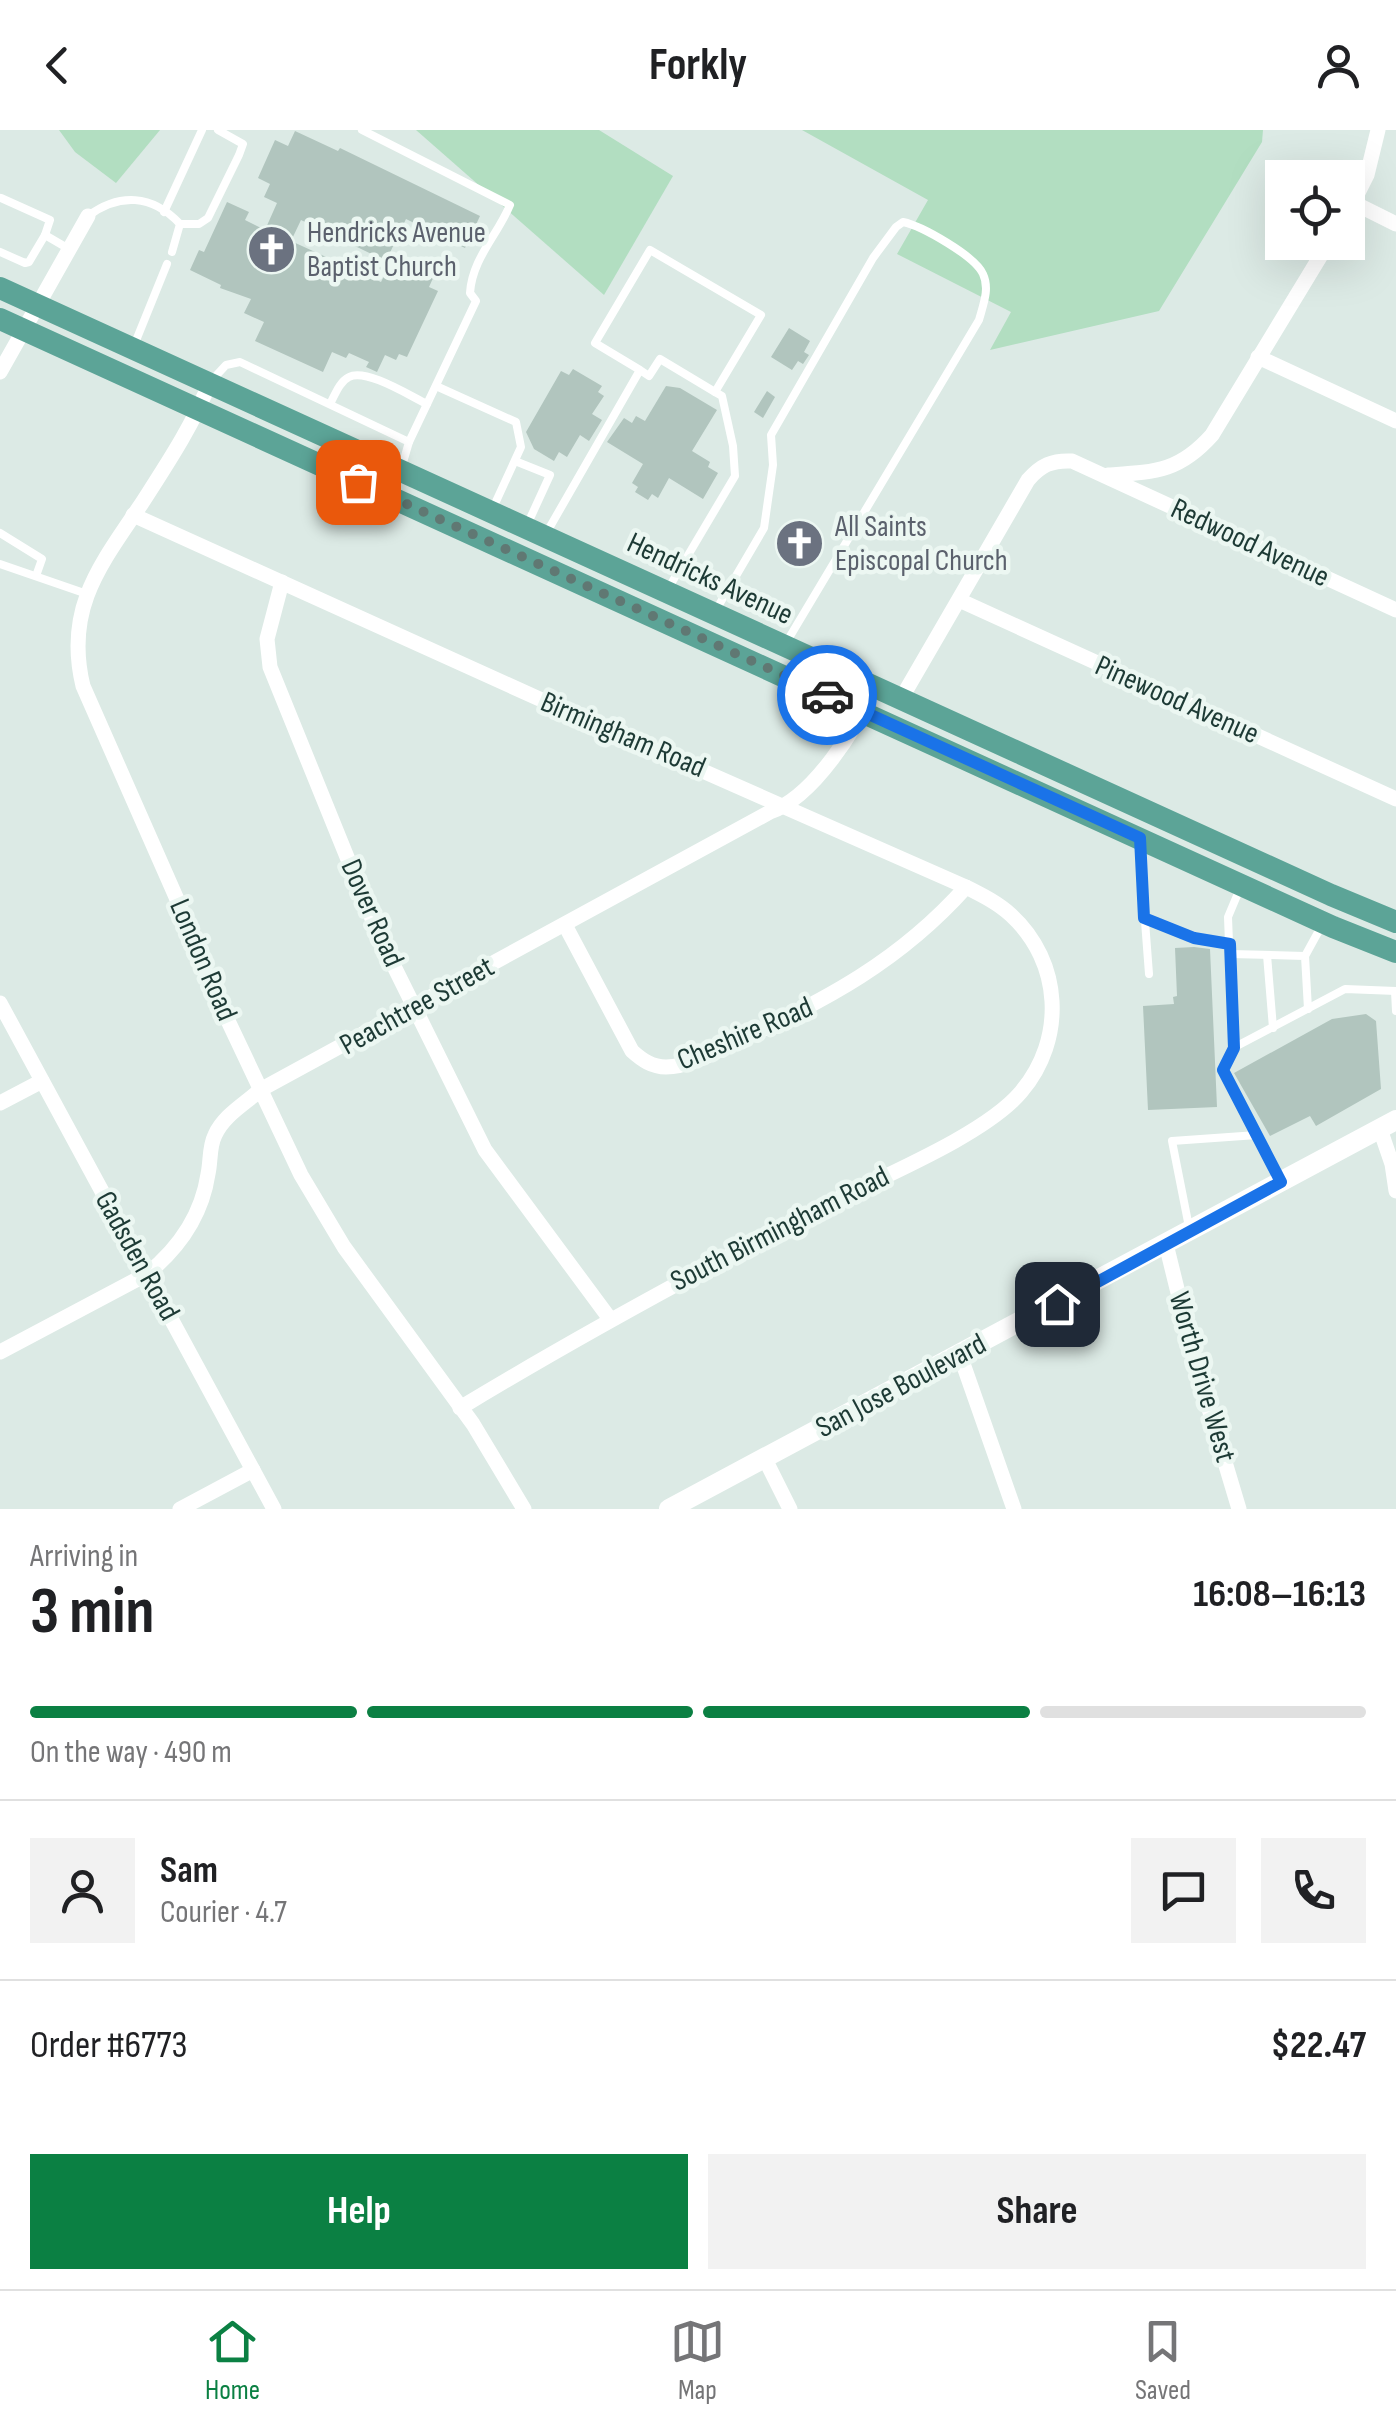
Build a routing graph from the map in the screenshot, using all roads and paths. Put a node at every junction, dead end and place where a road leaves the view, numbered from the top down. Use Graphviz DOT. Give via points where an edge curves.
graph roads {
  1 [pos="202,130"];
  2 [pos="218,130"];
  3 [pos="362,130"];
  4 [pos="1378,130"];
  5 [pos="236,133"];
  6 [pos="1365,177"];
  7 [pos="5,200"];
  8 [pos="26,209"];
  9 [pos="4,212"];
  10 [pos="164,212"];
  11 [pos="1365,213"];
  12 [pos="88,216"];
  13 [pos="20,220"];
  14 [pos="180,224"];
  15 [pos="1396,224"];
  16 [pos="45,235"];
  17 [pos="9,244"];
  18 [pos="69,249"];
  19 [pos="172,252"];
  20 [pos="2,253"];
  21 [pos="1318,260"];
  22 [pos="167,264"];
  23 [pos="0,288"];
  24 [pos="37,306"];
  25 [pos="0,319"];
  26 [pos="23,330"];
  27 [pos="133,348"];
  28 [pos="6,349"];
  29 [pos="1258,357"];
  30 [pos="640,370"];
  31 [pos="0,372"];
  32 [pos="210,382"];
  33 [pos="436,386"];
  34 [pos="716,392"];
  35 [pos="330,404"];
  36 [pos="427,404"];
  37 [pos="199,410"];
  38 [pos="1396,421"];
  39 [pos="409,442"];
  40 [pos="515,461"];
  41 [pos="1167,469"];
  42 [pos="401,472"];
  43 [pos="1104,476"];
  44 [pos="390,496"];
  45 [pos="1168,506"];
  46 [pos="491,512"];
  47 [pos="133,515"];
  48 [pos="535,532"];
  49 [pos="0,533"];
  50 [pos="538,563"];
  51 [pos="0,564"];
  52 [pos="36,576"];
  53 [pos="282,582"];
  54 [pos="667,592"];
  55 [pos="87,594"];
  56 [pos="959,600"];
  57 [pos="1396,610"];
  58 [pos="714,614"];
  59 [pos="702,639"];
  60 [pos="784,646"];
  61 [pos="875,688"];
  62 [pos="901,699"];
  63 [pos="864,712"];
  64 [pos="1396,799"];
  65 [pos="785,807"];
  66 [pos="1165,818"];
  67 [pos="1146,841"];
  68 [pos="1242,885"];
  69 [pos="966,887"];
  70 [pos="1144,918"];
  71 [pos="1324,922"];
  72 [pos="1396,922"];
  73 [pos="564,925"];
  74 [pos="1230,949"];
  75 [pos="1396,952"];
  76 [pos="1267,955"];
  77 [pos="1306,956"];
  78 [pos="1149,974"];
  79 [pos="1396,991"];
  80 [pos="0,1002"];
  81 [pos="414,1008"];
  82 [pos="1308,1009"];
  83 [pos="1396,1011"];
  84 [pos="1053,1012"];
  85 [pos="1273,1028"];
  86 [pos="1234,1048"];
  87 [pos="42,1081"];
  88 [pos="260,1090"];
  89 [pos="0,1103"];
  90 [pos="1388,1124"];
  91 [pos="1257,1135"];
  92 [pos="1281,1182"];
  93 [pos="1396,1191"];
  94 [pos="1190,1231"];
  95 [pos="1166,1244"];
  96 [pos="148,1274"];
  97 [pos="610,1319"];
  98 [pos="0,1352"];
  99 [pos="960,1355"];
  100 [pos="460,1408"];
  101 [pos="766,1459"];
  102 [pos="253,1470"];
  103 [pos="180,1509"];
  104 [pos="274,1509"];
  105 [pos="524,1509"];
  106 [pos="669,1509"];
  107 [pos="790,1509"];
  108 [pos="1014,1509"];
  109 [pos="1239,1509"];
  1 -- 10 [label="lane"];
  2 -- 5 [label="lane"];
  3 -- 33 [label="lane" via="510,205 471,273 476,301"];
  4 -- 6 [label="street"];
  5 -- 14 [label="lane" via="243,144 208,218"];
  7 -- 8 [label="lane"];
  7 -- 9 [label="lane"];
  8 -- 13 [label="lane"];
  8 -- 16 [label="lane" via="50,220"];
  10 -- 12 [label="lane" via="125,198"];
  10 -- 14 [label="lane"];
  11 -- 15 [label="street"];
  12 -- 18 [label="street"];
  14 -- 19 [label="lane"];
  16 -- 18 [label="lane"];
  16 -- 20 [label="lane" via="30,262"];
  17 -- 20 [label="lane"];
  18 -- 24 [label="street"];
  21 -- 29 [label="street"];
  22 -- 27 [label="lane"];
  23 -- 24 [label="main road, Hendricks Avenue"];
  24 -- 26 [label="street"];
  24 -- 27 [label="main road, Hendricks Avenue"];
  25 -- 26 [label="main road, Hendricks Avenue"];
  26 -- 28 [label="street"];
  26 -- 37 [label="main road, Hendricks Avenue"];
  27 -- 32 [label="main road, Hendricks Avenue"];
  28 -- 31 [label="street"];
  29 -- 38 [label="street"];
  29 -- 41 [label="street" via="1212,435"];
  30 -- 34 [label="lane" via="650,376 660,359"];
  30 -- 34 [label="lane" via="595,343 650,250 761,315"];
  30 -- 48 [label="lane"];
  32 -- 35 [label="lane" via="226,364 240,362"];
  32 -- 37 [label="street, London Road"];
  32 -- 42 [label="main road, Hendricks Avenue"];
  33 -- 36 [label="lane"];
  33 -- 40 [label="lane" via="516,422 521,448"];
  34 -- 54 [label="lane" via="736,476"];
  35 -- 36 [label="lane" via="341,384 365,375"];
  35 -- 39 [label="lane"];
  36 -- 39 [label="lane"];
  37 -- 44 [label="main road, Hendricks Avenue"];
  37 -- 47 [label="street, London Road"];
  39 -- 42 [label="lane"];
  40 -- 46 [label="lane"];
  40 -- 48 [label="lane" via="550,475"];
  41 -- 43 [label="street"];
  41 -- 45 [label="street"];
  42 -- 44 [label="main road"];
  42 -- 46 [label="main road, Hendricks Avenue"];
  43 -- 45 [label="street, Redwood Avenue"];
  43 -- 56 [label="street, Redwood Avenue" via="1072,461 1038,468"];
  44 -- 50 [label="main road, Hendricks Avenue"];
  45 -- 57 [label="street, Redwood Avenue"];
  46 -- 48 [label="main road, Hendricks Avenue"];
  47 -- 53 [label="street, Birmingham Road"];
  47 -- 55 [label="street, London Road"];
  48 -- 50 [label="main road"];
  48 -- 54 [label="main road, Hendricks Avenue"];
  49 -- 52 [label="lane" via="42,559"];
  50 -- 59 [label="main road, Hendricks Avenue"];
  51 -- 52 [label="lane"];
  52 -- 55 [label="lane"];
  53 -- 65 [label="street, Birmingham Road"];
  53 -- 81 [label="street, Dover Road" via="267,639 270,666"];
  54 -- 58 [label="main road, Hendricks Avenue"];
  55 -- 88 [label="street, London Road" via="76,638 84,686"];
  56 -- 62 [label="street, Redwood Avenue"];
  56 -- 64 [label="street, Pinewood Avenue"];
  58 -- 59 [label="main road"];
  58 -- 60 [label="main road, Hendricks Avenue"];
  58 -- 60 [label="lane" via="764,528 771,435 873,258 896,227 917,225 982,271 986,292 978,320"];
  59 -- 63 [label="main road, Hendricks Avenue"];
  60 -- 61 [label="main road, Hendricks Avenue"];
  61 -- 62 [label="main road, Hendricks Avenue"];
  61 -- 63 [label="street, Peachtree Street"];
  62 -- 66 [label="main road, Hendricks Avenue"];
  63 -- 65 [label="street, Peachtree Street" via="818,776"];
  63 -- 67 [label="main road, Hendricks Avenue"];
  65 -- 69 [label="street, Birmingham Road"];
  65 -- 73 [label="street, Peachtree Street"];
  66 -- 67 [label="main road"];
  66 -- 72 [label="main road, Hendricks Avenue"];
  67 -- 68 [label="main road, Hendricks Avenue"];
  67 -- 70 [label="lane"];
  68 -- 71 [label="main road, Hendricks Avenue"];
  68 -- 74 [label="lane" via="1228,917"];
  69 -- 73 [label="street, Cheshire Road" via="902,947 826,1000 678,1066 642,1060 632,1050"];
  69 -- 84 [label="street, Birmingham Road" via="1010,913 1028,933 1045,965"];
  70 -- 74 [label="lane"];
  70 -- 78 [label="lane"];
  71 -- 75 [label="main road, Hendricks Avenue"];
  71 -- 77 [label="lane"];
  73 -- 81 [label="street, Peachtree Street"];
  74 -- 76 [label="lane"];
  74 -- 86 [label="lane"];
  76 -- 77 [label="lane"];
  76 -- 85 [label="lane"];
  77 -- 82 [label="lane"];
  79 -- 82 [label="lane" via="1344,990"];
  79 -- 83 [label="lane"];
  80 -- 87 [label="street, Gadsden Road"];
  81 -- 88 [label="street, Peachtree Street"];
  81 -- 97 [label="street, Dover Road" via="485,1150"];
  82 -- 85 [label="lane"];
  84 -- 97 [label="street, South Birmingham Road" via="1040,1064 990,1118"];
  85 -- 86 [label="lane"];
  86 -- 91 [label="lane" via="1223,1070"];
  87 -- 89 [label="street"];
  87 -- 96 [label="street, Gadsden Road"];
  88 -- 96 [label="street, Peachtree Street" via="214,1134 201,1202 174,1250"];
  88 -- 100 [label="street, London Road" via="344,1247"];
  90 -- 92 [label="street, San Jose Boulevard"];
  90 -- 93 [label="street"];
  91 -- 92 [label="lane"];
  91 -- 94 [label="lane" via="1172,1141"];
  92 -- 94 [label="street, San Jose Boulevard"];
  94 -- 95 [label="street, San Jose Boulevard"];
  95 -- 99 [label="street, San Jose Boulevard"];
  95 -- 109 [label="street, Worth Drive West"];
  96 -- 98 [label="street, Peachtree Street"];
  96 -- 102 [label="street, Gadsden Road"];
  97 -- 100 [label="street, South Birmingham Road"];
  99 -- 101 [label="street, San Jose Boulevard"];
  99 -- 108 [label="street"];
  100 -- 105 [label="street, London Road"];
  101 -- 106 [label="street, San Jose Boulevard"];
  101 -- 107 [label="street"];
  102 -- 103 [label="street"];
  102 -- 104 [label="street, Gadsden Road"];
}
